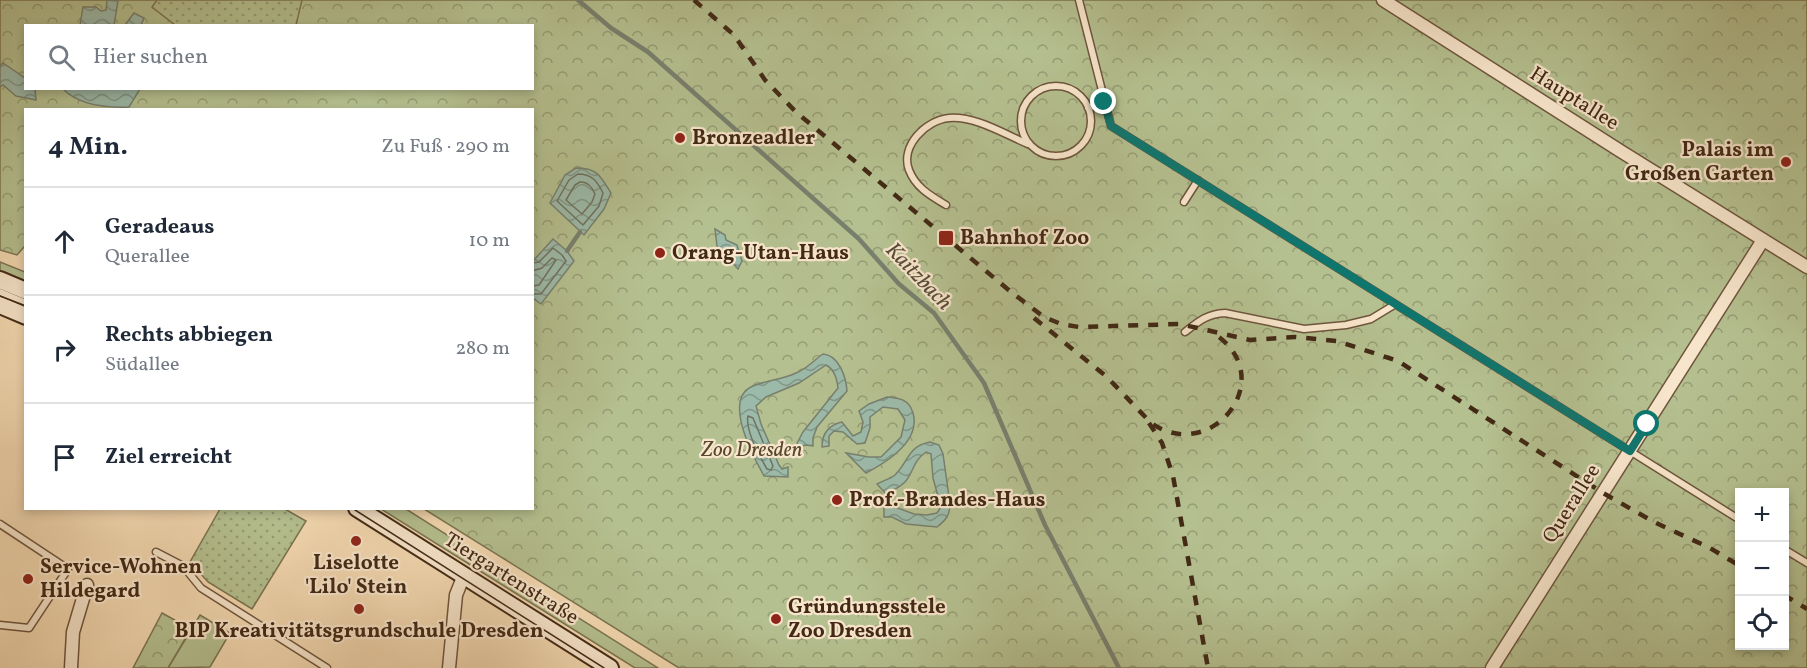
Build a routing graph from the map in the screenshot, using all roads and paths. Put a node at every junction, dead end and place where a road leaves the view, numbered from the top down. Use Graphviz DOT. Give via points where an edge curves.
graph roads {
  1 [pos="1079,0"];
  2 [pos="1383,0"];
  3 [pos="1104,102"];
  4 [pos="1088,108"];
  5 [pos="1029,144"];
  6 [pos="1198,180"];
  7 [pos="1184,202"];
  8 [pos="946,205"];
  9 [pos="1763,240"];
  10 [pos="1807,267"];
  11 [pos="0,280"];
  12 [pos="24,290"];
  13 [pos="0,292"];
  14 [pos="24,302"];
  15 [pos="0,305"];
  16 [pos="1394,305"];
  17 [pos="24,315"];
  18 [pos="1185,332"];
  19 [pos="1630,451"];
  20 [pos="360,510"];
  21 [pos="1735,517"];
  22 [pos="1,525"];
  23 [pos="156,552"];
  24 [pos="1789,552"];
  25 [pos="1807,563"];
  26 [pos="464,575"];
  27 [pos="87,585"];
  28 [pos="0,625"];
  29 [pos="71,668"];
  30 [pos="327,668"];
  31 [pos="449,668"];
  32 [pos="610,668"];
  33 [pos="1492,668"];
  1 -- 3 [label="lane"];
  2 -- 9 [label="street, Hauptallee"];
  3 -- 4 [label="lane"];
  3 -- 6 [label="lane" via="1111,126"];
  4 -- 5 [label="lane" via="1088,135 1074,151 1050,156"];
  4 -- 5 [label="lane" via="1064,87 1043,88 1026,102 1022,112 1020,123"];
  5 -- 8 [label="lane" via="969,119 948,118 919,133 910,146 909,169 925,192"];
  6 -- 7 [label="lane"];
  6 -- 16 [label="lane"];
  9 -- 10 [label="street, Hauptallee"];
  9 -- 19 [label="street, Querallee"];
  11 -- 12 [label="main road"];
  13 -- 14 [label="lane"];
  15 -- 17 [label="main road"];
  16 -- 18 [label="lane" via="1371,319 1346,326 1304,329 1225,313 1201,318"];
  16 -- 19 [label="lane"];
  19 -- 21 [label="lane"];
  19 -- 33 [label="street, Querallee"];
  20 -- 26 [label="main road, Tiergartenstraße"];
  22 -- 28 [label="lane" via="68,569 29,628"];
  23 -- 30 [label="lane" via="183,566 201,588"];
  24 -- 25 [label="lane"];
  26 -- 31 [label="street" via="456,595"];
  26 -- 32 [label="main road, Tiergartenstraße"];
  27 -- 29 [label="street" via="73,632"];
}
